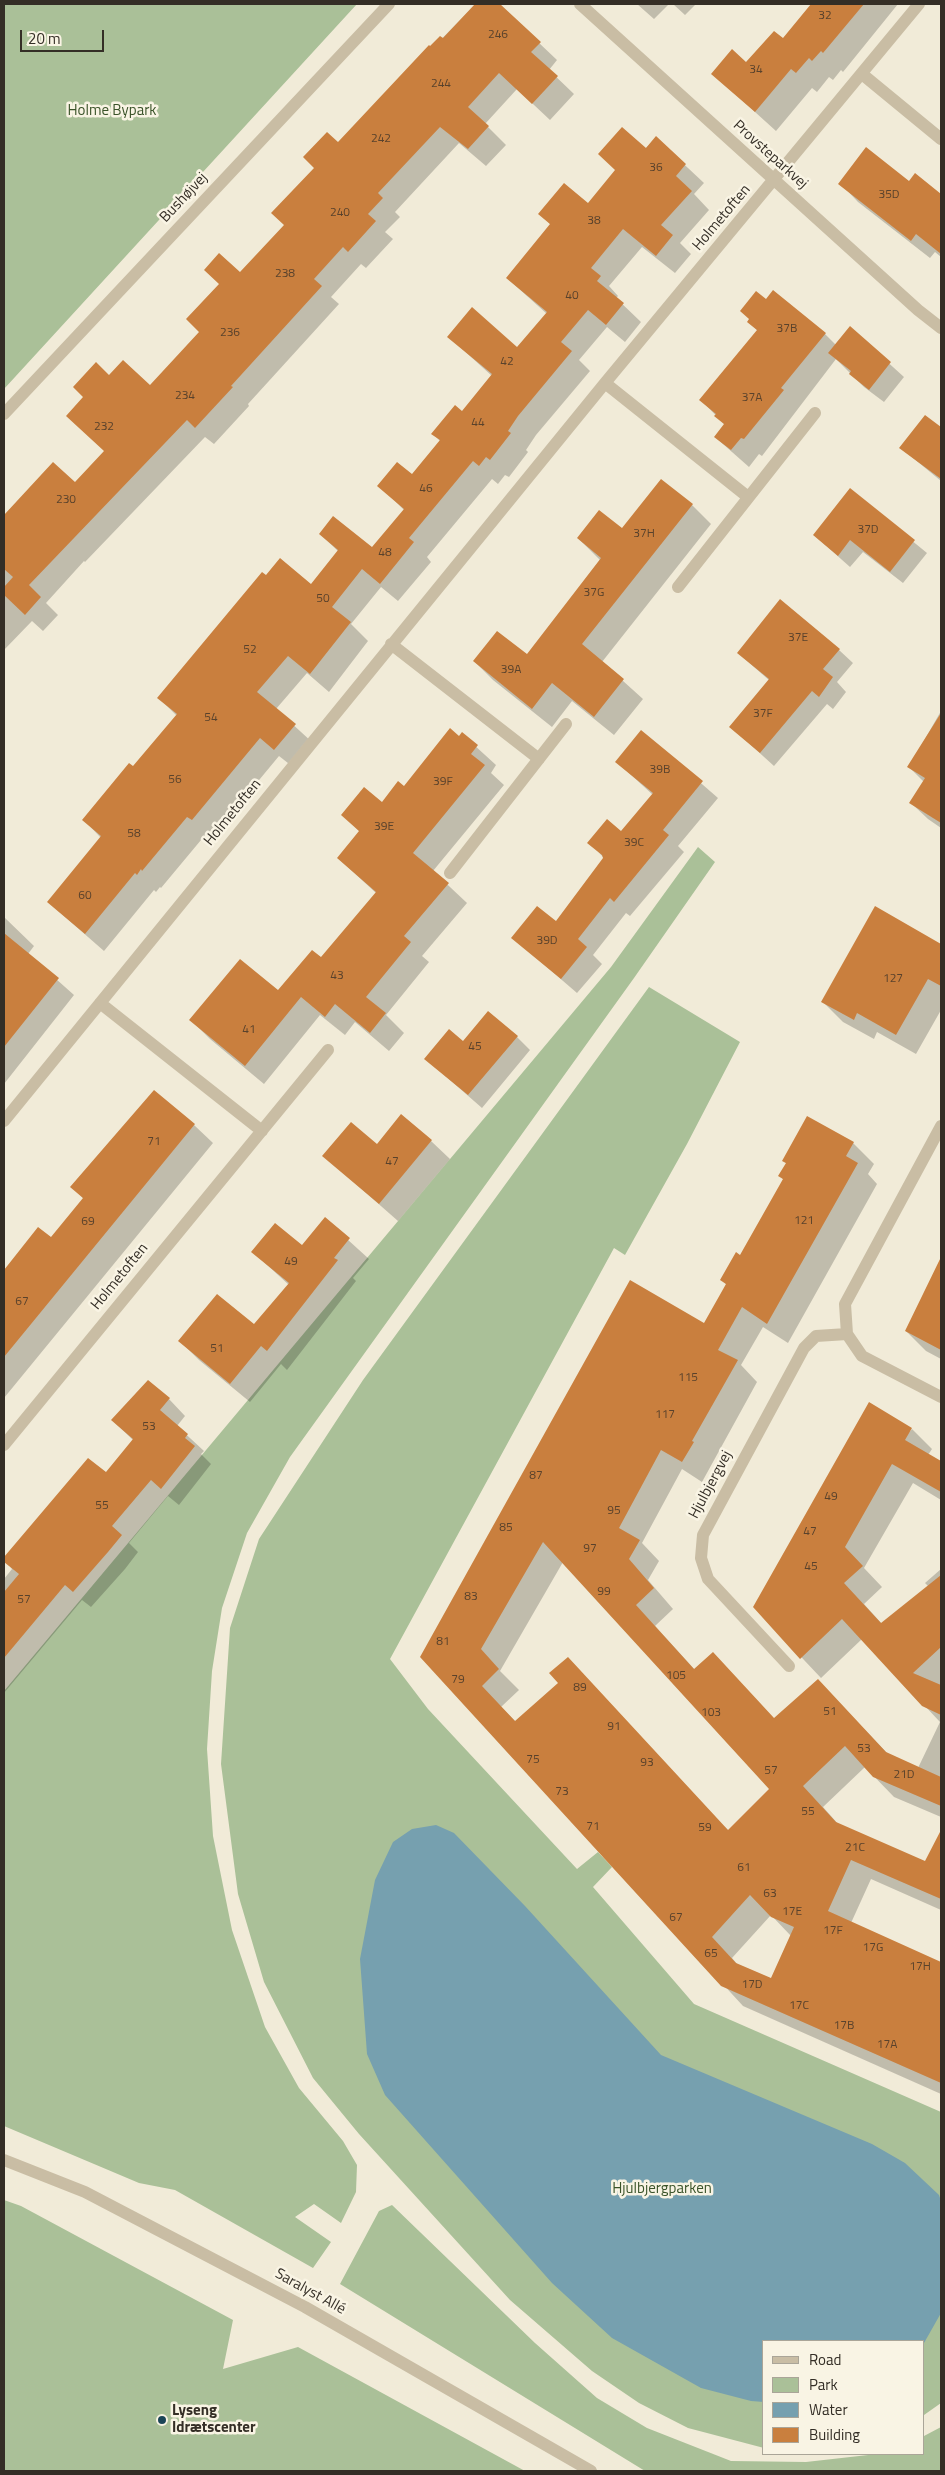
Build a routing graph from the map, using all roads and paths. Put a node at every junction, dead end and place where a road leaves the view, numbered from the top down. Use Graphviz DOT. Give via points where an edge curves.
graph roads {
  1 [pos="389,4"];
  2 [pos="580,4"];
  3 [pos="919,4"];
  4 [pos="862,74"];
  5 [pos="941,139"];
  6 [pos="774,181"];
  7 [pos="941,328"];
  8 [pos="605,383"];
  9 [pos="815,413"];
  10 [pos="4,414"];
  11 [pos="748,497"];
  12 [pos="678,586"];
  13 [pos="391,644"];
  14 [pos="566,724"];
  15 [pos="539,759"];
  16 [pos="450,873"];
  17 [pos="100,1003"];
  18 [pos="328,1050"];
  19 [pos="4,1121"];
  20 [pos="941,1126"];
  21 [pos="262,1131"];
  22 [pos="847,1334"];
  23 [pos="941,1397"];
  24 [pos="4,1445"];
  25 [pos="789,1666"];
  26 [pos="4,2160"];
  27 [pos="591,2471"];
  1 -- 10 [label="street, Bushøjvej"];
  2 -- 6 [label="street, Provsteparkvej"];
  3 -- 4 [label="street, Holmetoften"];
  4 -- 5 [label="street"];
  4 -- 6 [label="street, Holmetoften"];
  6 -- 7 [label="street, Provsteparkvej"];
  6 -- 8 [label="street, Holmetoften"];
  8 -- 11 [label="street"];
  8 -- 13 [label="street, Holmetoften"];
  9 -- 11 [label="street"];
  11 -- 12 [label="street"];
  13 -- 15 [label="street"];
  13 -- 17 [label="street, Holmetoften"];
  14 -- 15 [label="street"];
  15 -- 16 [label="street"];
  17 -- 19 [label="street, Holmetoften"];
  17 -- 21 [label="street"];
  18 -- 21 [label="street, Holmetoften"];
  20 -- 22 [label="street" via="845,1304"];
  21 -- 24 [label="street, Holmetoften"];
  22 -- 23 [label="street" via="862,1356"];
  22 -- 25 [label="street, Hjulbjergvej" via="816,1336 804,1348 703,1534 701,1558 708,1579"];
  26 -- 27 [label="street, Saralyst Allé" via="85,2192 305,2307"];
}
